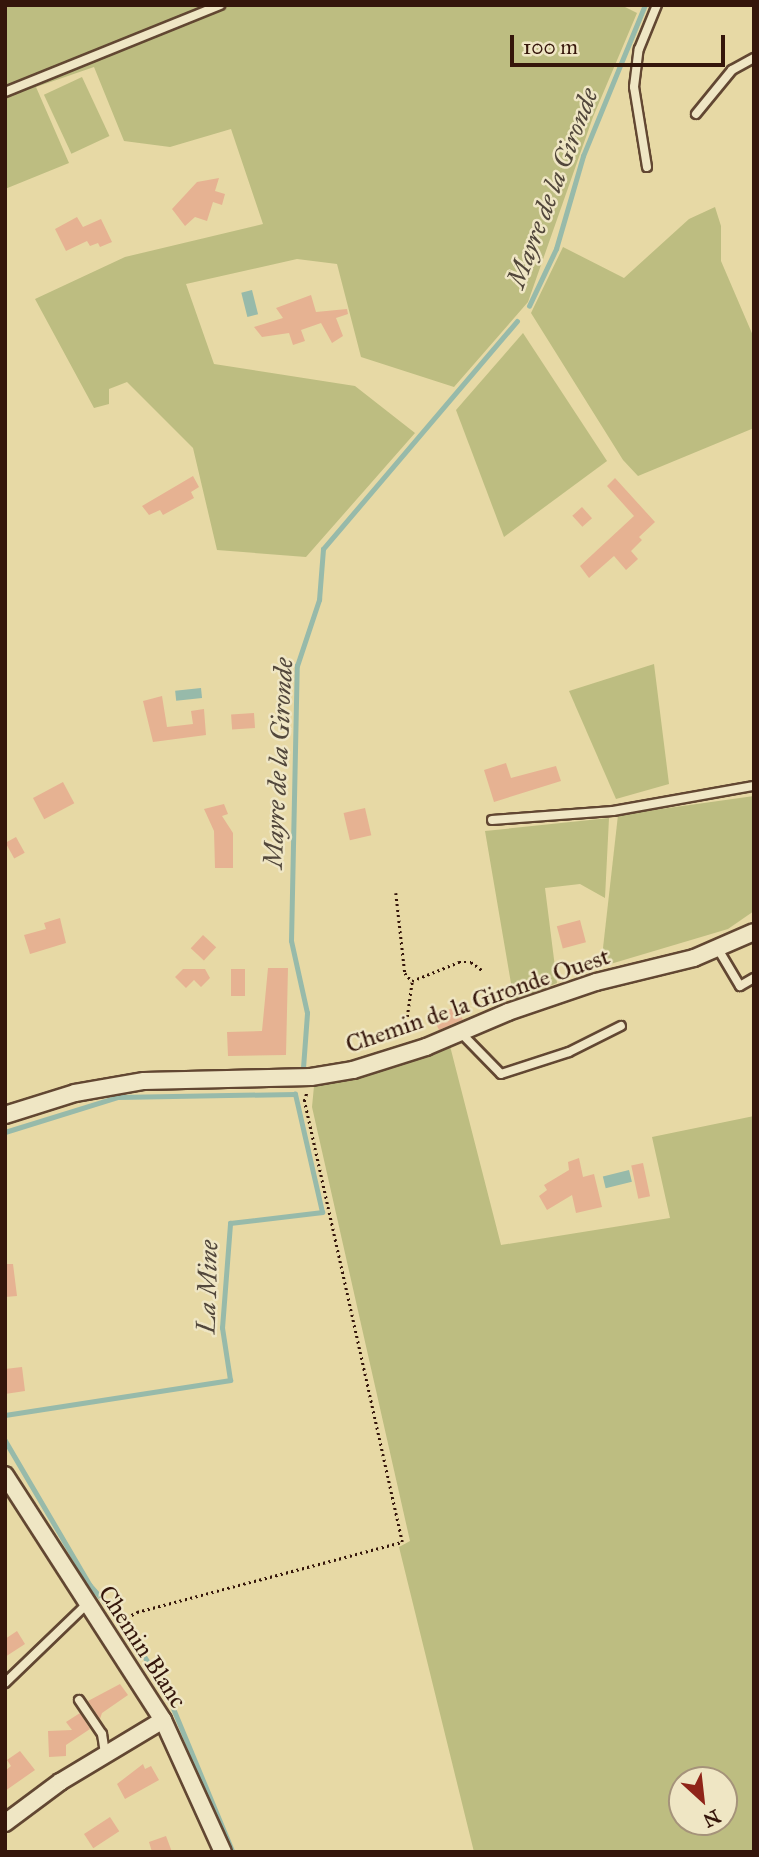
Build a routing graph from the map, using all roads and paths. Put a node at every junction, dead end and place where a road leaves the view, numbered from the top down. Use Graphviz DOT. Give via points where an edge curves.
graph roads {
  1 [pos="220,5"];
  2 [pos="657,5"];
  3 [pos="754,58"];
  4 [pos="5,92"];
  5 [pos="696,114"];
  6 [pos="646,167"];
  7 [pos="754,786"];
  8 [pos="492,820"];
  9 [pos="396,893"];
  10 [pos="754,932"];
  11 [pos="718,949"];
  12 [pos="482,970"];
  13 [pos="754,978"];
  14 [pos="412,981"];
  15 [pos="407,1017"];
  16 [pos="621,1026"];
  17 [pos="461,1033"];
  18 [pos="311,1077"];
  19 [pos="5,1115"];
  20 [pos="5,1475"];
  21 [pos="87,1604"];
  22 [pos="105,1630"];
  23 [pos="5,1683"];
  24 [pos="79,1700"];
  25 [pos="163,1720"];
  26 [pos="105,1753"];
  27 [pos="5,1823"];
  28 [pos="223,1852"];
  1 -- 4 [label="lane"];
  2 -- 6 [label="lane" via="639,50 634,87"];
  3 -- 5 [label="lane" via="732,70"];
  7 -- 8 [label="lane" via="613,811"];
  9 -- 14 [label="path" via="405,973"];
  10 -- 11 [label="street, Chemin de la Gironde Ouest"];
  11 -- 13 [label="lane" via="740,986"];
  11 -- 17 [label="street, Chemin de la Gironde Ouest" via="596,982"];
  12 -- 14 [label="path" via="471,962 459,962"];
  14 -- 15 [label="path"];
  16 -- 17 [label="lane" via="569,1052 501,1073"];
  17 -- 18 [label="street, Chemin de la Gironde Ouest" via="392,1060"];
  18 -- 19 [label="street, Chemin de la Gironde Ouest" via="144,1081 75,1093"];
  18 -- 22 [label="path" via="304,1101 402,1542 137,1612"];
  20 -- 21 [label="street, Chemin Blanc"];
  21 -- 22 [label="street, Chemin Blanc"];
  21 -- 23 [label="lane"];
  22 -- 25 [label="street, Chemin Blanc"];
  24 -- 26 [label="lane" via="102,1734"];
  25 -- 26 [label="street"];
  25 -- 28 [label="street, Chemin Blanc"];
  26 -- 27 [label="street"];
}
